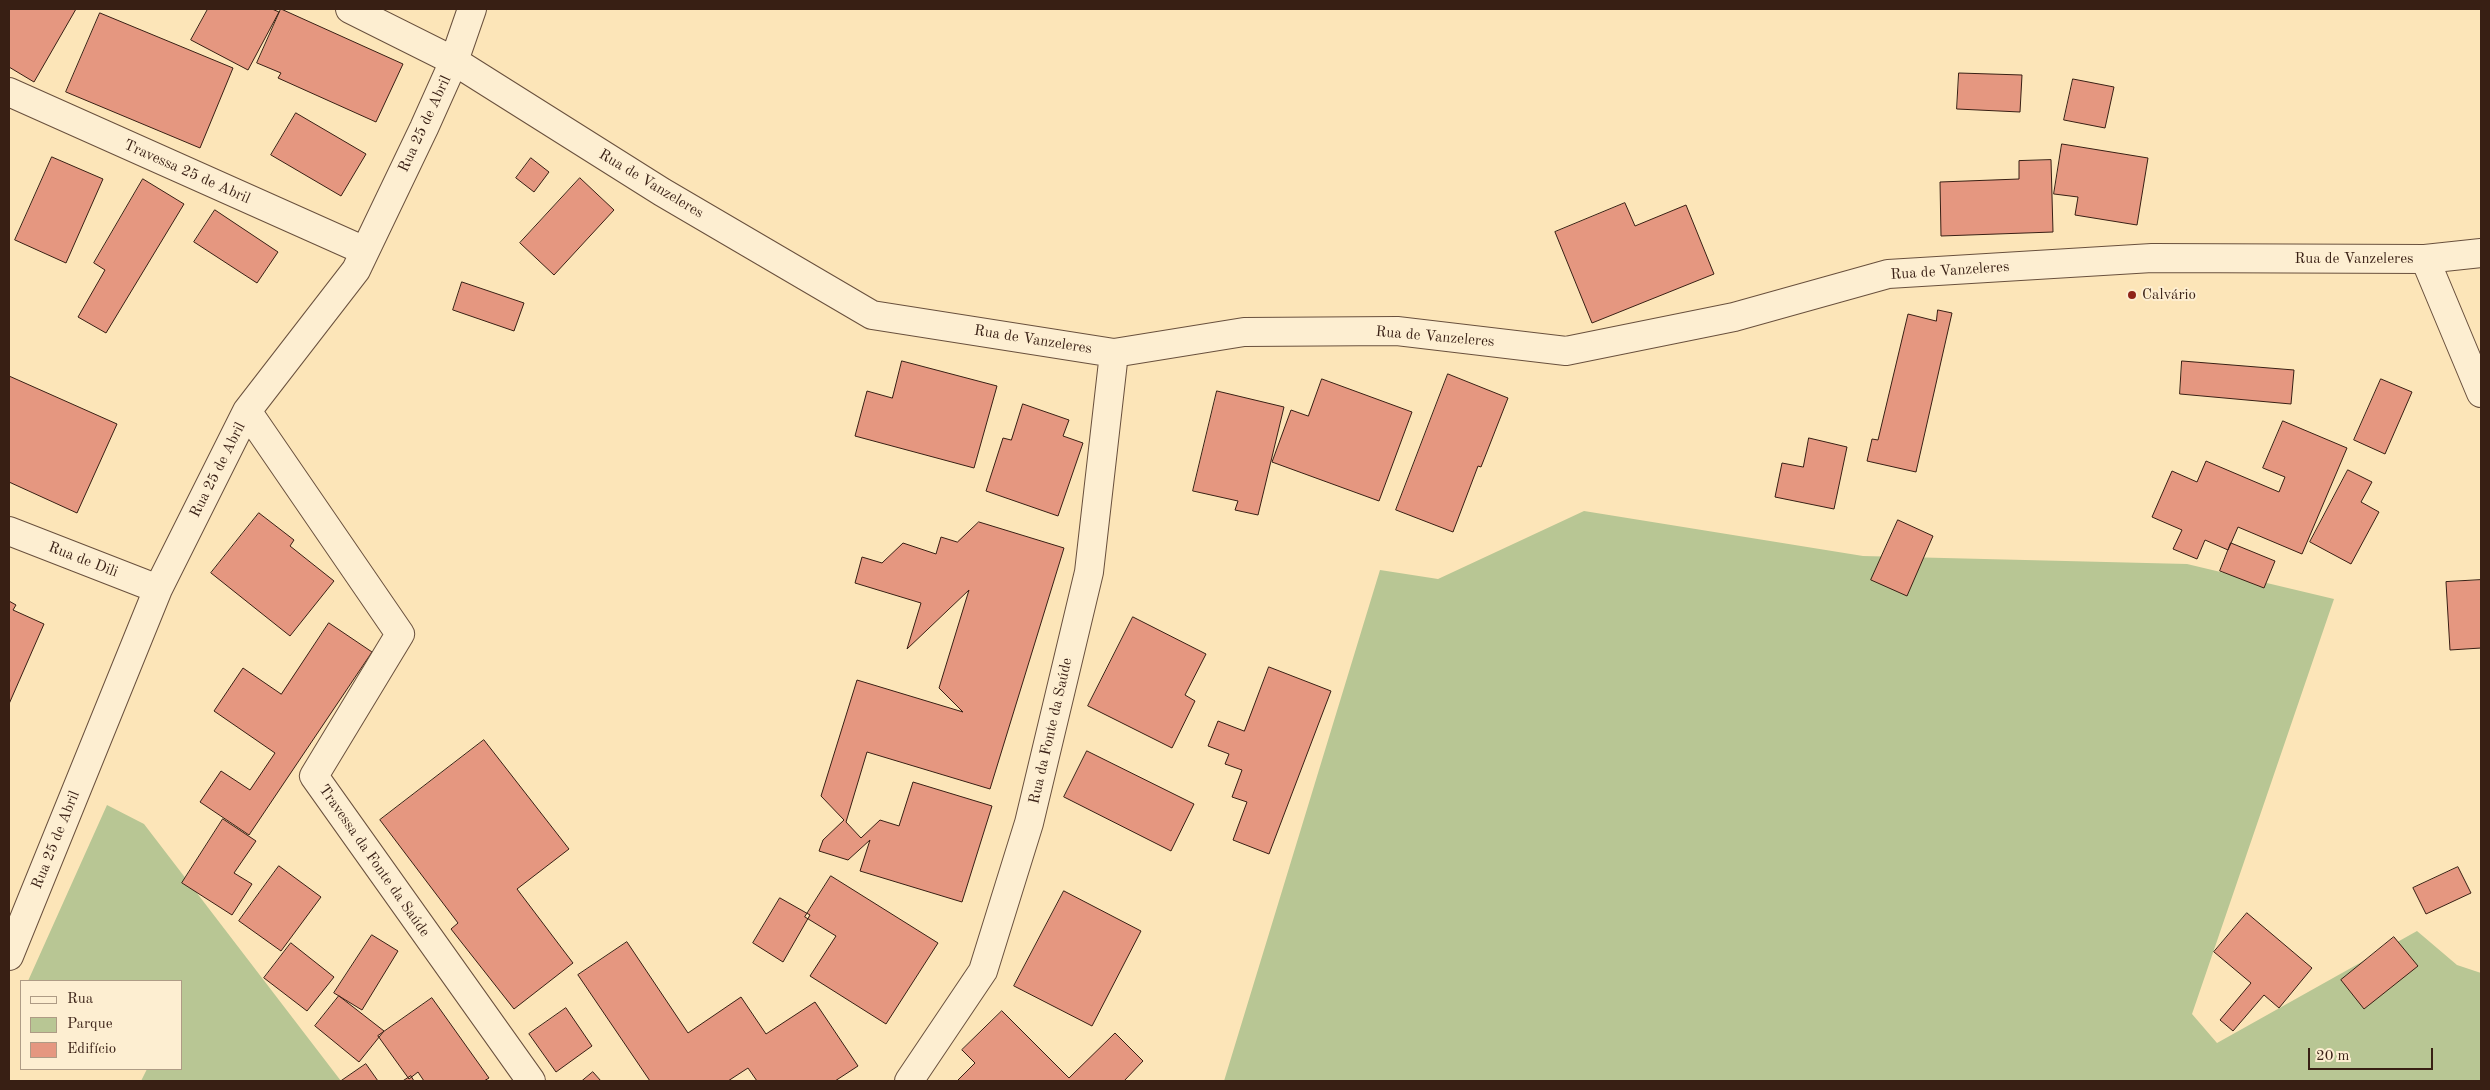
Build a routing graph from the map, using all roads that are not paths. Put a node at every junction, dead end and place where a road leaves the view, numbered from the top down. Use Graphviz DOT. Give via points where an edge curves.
graph roads {
  1 [pos="350,9"];
  2 [pos="472,9"];
  3 [pos="454,61"];
  4 [pos="9,92"];
  5 [pos="365,251"];
  6 [pos="2481,252"];
  7 [pos="2425,259"];
  8 [pos="1114,353"];
  9 [pos="2481,393"];
  10 [pos="247,412"];
  11 [pos="9,530"];
  12 [pos="158,589"];
  13 [pos="9,956"];
  14 [pos="531,1081"];
  15 [pos="909,1081"];
  1 -- 3 [label="street, Rua de Vanzeleres"];
  2 -- 3 [label="street, Rua 25 de Abril"];
  3 -- 5 [label="street, Rua 25 de Abril"];
  3 -- 8 [label="street, Rua de Vanzeleres" via="662,192 872,315"];
  4 -- 5 [label="street, Travessa 25 de Abril"];
  5 -- 10 [label="street, Rua 25 de Abril" via="356,270"];
  6 -- 7 [label="street, Rua de Vanzeleres"];
  7 -- 8 [label="street, Rua de Vanzeleres" via="2152,258 1888,274 1734,317 1566,351 1397,331 1244,332"];
  7 -- 9 [label="street"];
  8 -- 15 [label="street, Rua da Fonte da Saúde" via="1089,572 1029,823 983,971"];
  10 -- 12 [label="street, Rua 25 de Abril"];
  10 -- 14 [label="street, Travessa da Fonte da Saúde" via="400,634 314,776"];
  11 -- 12 [label="street, Rua de Dili"];
  12 -- 13 [label="street, Rua 25 de Abril"];
}
